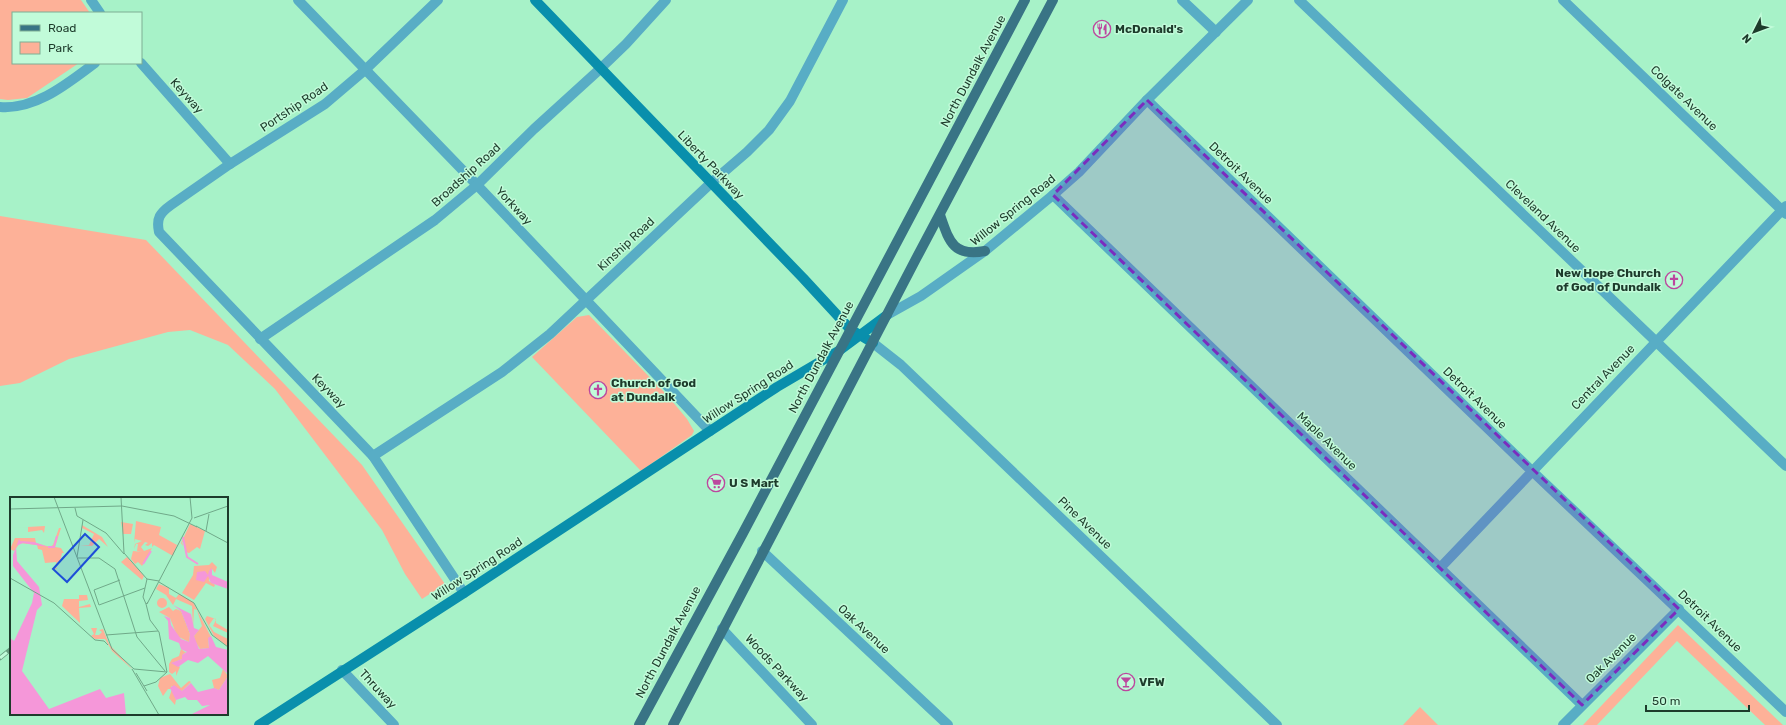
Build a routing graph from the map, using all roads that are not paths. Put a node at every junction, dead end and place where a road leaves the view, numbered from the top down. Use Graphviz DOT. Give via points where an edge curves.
graph roads {
  1 [pos="91,0"];
  2 [pos="298,0"];
  3 [pos="438,0"];
  4 [pos="535,0"];
  5 [pos="666,0"];
  6 [pos="843,0"];
  7 [pos="1025,0"];
  8 [pos="1053,0"];
  9 [pos="1182,0"];
  10 [pos="1248,0"];
  11 [pos="1299,0"];
  12 [pos="1563,0"];
  13 [pos="99,12"];
  14 [pos="1216,32"];
  15 [pos="94,64"];
  16 [pos="142,64"];
  17 [pos="600,69"];
  18 [pos="365,70"];
  19 [pos="1148,100"];
  20 [pos="0,107"];
  21 [pos="230,164"];
  22 [pos="711,183"];
  23 [pos="477,185"];
  24 [pos="1053,195"];
  25 [pos="1785,210"];
  26 [pos="940,215"];
  27 [pos="157,223"];
  28 [pos="985,251"];
  29 [pos="586,300"];
  30 [pos="887,315"];
  31 [pos="850,329"];
  32 [pos="860,334"];
  33 [pos="260,339"];
  34 [pos="1656,341"];
  35 [pos="873,343"];
  36 [pos="840,350"];
  37 [pos="710,431"];
  38 [pos="374,456"];
  39 [pos="1786,466"];
  40 [pos="1532,471"];
  41 [pos="762,551"];
  42 [pos="1440,568"];
  43 [pos="464,593"];
  44 [pos="1679,609"];
  45 [pos="722,629"];
  46 [pos="342,670"];
  47 [pos="1582,704"];
  48 [pos="1786,712"];
  49 [pos="259,725"];
  50 [pos="394,725"];
  51 [pos="638,725"];
  52 [pos="673,725"];
  53 [pos="812,725"];
  54 [pos="948,725"];
  55 [pos="1277,725"];
  56 [pos="1562,725"];
  1 -- 13 [label="street"];
  2 -- 18 [label="street, Yorkway"];
  3 -- 18 [label="street, Portship Road"];
  4 -- 17 [label="street, Liberty Parkway"];
  5 -- 17 [label="street, Broadship Road"];
  6 -- 22 [label="street, Kinship Road" via="782,113 747,152"];
  7 -- 31 [label="main road, North Dundalk Avenue"];
  8 -- 26 [label="main road"];
  9 -- 14 [label="street"];
  10 -- 14 [label="street, Willow Spring Road"];
  11 -- 34 [label="street, Cleveland Avenue"];
  12 -- 25 [label="street, Colgate Avenue"];
  14 -- 19 [label="street, Willow Spring Road"];
  15 -- 20 [label="street" via="47,95 22,105"];
  16 -- 21 [label="street, Keyway"];
  17 -- 22 [label="street, Liberty Parkway"];
  17 -- 23 [label="street, Broadship Road"];
  18 -- 21 [label="street, Portship Road" via="325,104"];
  18 -- 23 [label="street, Yorkway"];
  19 -- 24 [label="street, Willow Spring Road" via="1079,172"];
  19 -- 40 [label="street, Detroit Avenue"];
  21 -- 27 [label="street, Portship Road" via="170,205 162,212"];
  22 -- 29 [label="street, Kinship Road"];
  22 -- 31 [label="street, Liberty Parkway"];
  23 -- 29 [label="street, Yorkway"];
  23 -- 33 [label="street, Broadship Road" via="435,220"];
  24 -- 28 [label="street, Willow Spring Road"];
  24 -- 42 [label="street, Maple Avenue"];
  25 -- 34 [label="street, Central Avenue"];
  26 -- 28 [label="main road" via="945,231 957,248 972,253"];
  26 -- 30 [label="main road"];
  27 -- 33 [label="street, Keyway" via="159,232"];
  28 -- 30 [label="street, Willow Spring Road" via="921,296"];
  29 -- 37 [label="street, Yorkway"];
  29 -- 38 [label="street, Kinship Road" via="550,334 502,372"];
  30 -- 32 [label="street, Willow Spring Road"];
  30 -- 35 [label="main road"];
  31 -- 32 [label="street, Liberty Parkway"];
  31 -- 36 [label="main road, North Dundalk Avenue"];
  32 -- 35 [label="street, Liberty Parkway"];
  32 -- 36 [label="street, Willow Spring Road"];
  33 -- 38 [label="street, Keyway"];
  34 -- 39 [label="street, Cleveland Avenue"];
  34 -- 40 [label="street, Central Avenue"];
  35 -- 41 [label="main road"];
  35 -- 55 [label="street, Pine Avenue" via="907,370"];
  36 -- 37 [label="street, Willow Spring Road"];
  36 -- 51 [label="main road, North Dundalk Avenue"];
  37 -- 43 [label="street, Willow Spring Road"];
  38 -- 43 [label="street, Keyway"];
  40 -- 42 [label="street, Central Avenue"];
  40 -- 44 [label="street, Detroit Avenue"];
  41 -- 45 [label="main road"];
  41 -- 54 [label="street, Oak Avenue"];
  42 -- 47 [label="street, Maple Avenue"];
  43 -- 46 [label="street, Willow Spring Road"];
  44 -- 47 [label="street, Oak Avenue"];
  44 -- 48 [label="street, Detroit Avenue"];
  45 -- 52 [label="main road"];
  45 -- 53 [label="street, Woods Parkway"];
  46 -- 49 [label="street, Willow Spring Road"];
  46 -- 50 [label="street, Thruway"];
  47 -- 56 [label="street, Oak Avenue"];
}
